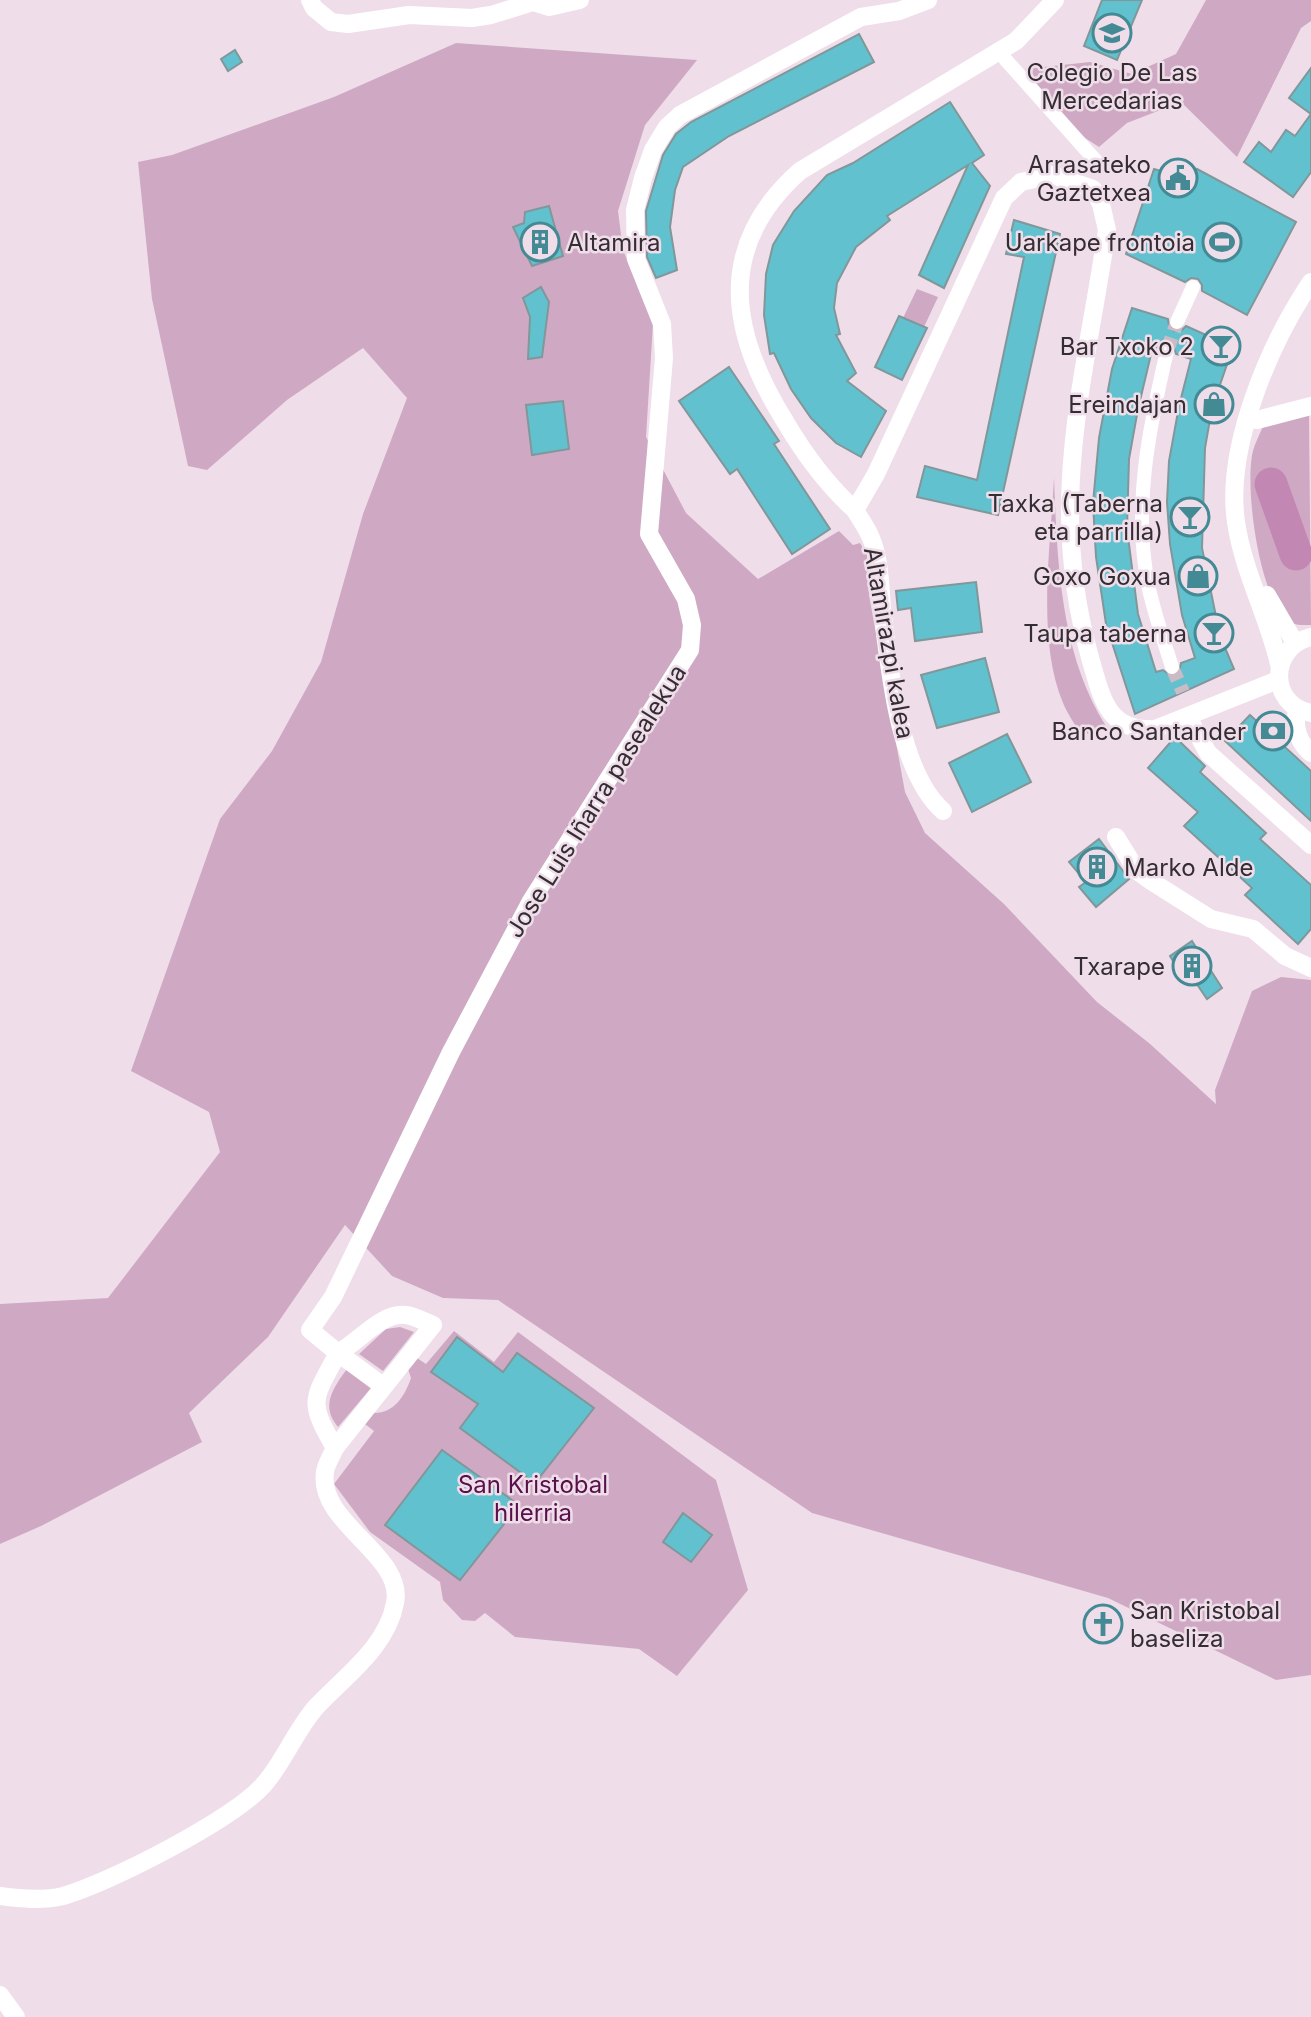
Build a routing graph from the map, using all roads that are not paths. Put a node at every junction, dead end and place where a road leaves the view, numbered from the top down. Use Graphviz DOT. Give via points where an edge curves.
graph roads {
  1 [pos="310,0"];
  2 [pos="580,0"];
  3 [pos="928,0"];
  4 [pos="1055,0"];
  5 [pos="532,1"];
  6 [pos="1005,59"];
  7 [pos="1096,161"];
  8 [pos="1311,282"];
  9 [pos="1194,287"];
  10 [pos="1311,306"];
  11 [pos="1177,322"];
  12 [pos="1167,351"];
  13 [pos="1311,406"];
  14 [pos="1257,420"];
  15 [pos="855,510"];
  16 [pos="1303,640"];
  17 [pos="1172,667"];
  18 [pos="1279,672"];
  19 [pos="1304,711"];
  20 [pos="1188,717"];
  21 [pos="1311,753"];
  22 [pos="943,811"];
  23 [pos="1116,837"];
  24 [pos="1311,845"];
  25 [pos="1311,968"];
  26 [pos="338,1353"];
  27 [pos="383,1386"];
  28 [pos="335,1447"];
  29 [pos="0,1896"];
  30 [pos="0,1995"];
  31 [pos="16,2017"];
  1 -- 5 [label="street" via="331,22 348,24 408,15 482,16"];
  2 -- 5 [label="street" via="549,6"];
  3 -- 26 [label="street, Jose Luis Iñarra pasealekua" via="862,17 764,69 680,115 653,150 640,188 634,235 636,260 663,324 649,534 686,599 692,625 690,650 531,901 451,1052 333,1297 310,1330"];
  4 -- 15 [label="street" via="1016,41 800,171 777,191 759,216 746,246 738,277 738,308 753,363 794,438 832,490"];
  6 -- 7 [label="street"];
  8 -- 18 [label="street" via="1258,391 1246,423 1236,479 1235,520"];
  9 -- 11 [label="street"];
  10 -- 14 [label="street"];
  12 -- 17 [label="street" via="1150,424 1143,523 1149,587"];
  13 -- 14 [label="street"];
  14 -- 16 [label="street" via="1244,477 1251,550 1269,603"];
  15 -- 20 [label="street" via="1004,198 1021,182 1053,175 1093,189 1108,230 1074,428 1068,511 1080,621 1103,702 1114,717 1138,730"];
  15 -- 22 [label="street, Altamirazpi kalea" via="872,539 894,693 915,775"];
  16 -- 18 [label="street"];
  18 -- 19 [label="street" via="1284,696"];
  18 -- 20 [label="street"];
  19 -- 21 [label="street" via="1294,725 1302,745"];
  20 -- 24 [label="street" via="1208,753"];
  23 -- 25 [label="street" via="1137,871 1151,881 1211,919 1253,929 1285,956"];
  26 -- 27 [label="street"];
  26 -- 27 [label="street" via="380,1320 405,1314 433,1325"];
  26 -- 28 [label="street" via="318,1391 315,1414"];
  27 -- 28 [label="street"];
  28 -- 29 [label="street" via="325,1471 331,1505 390,1574 396,1602 382,1637 312,1712 266,1783 250,1798 193,1835 92,1885 47,1899"];
  30 -- 31 [label="street"];
}
